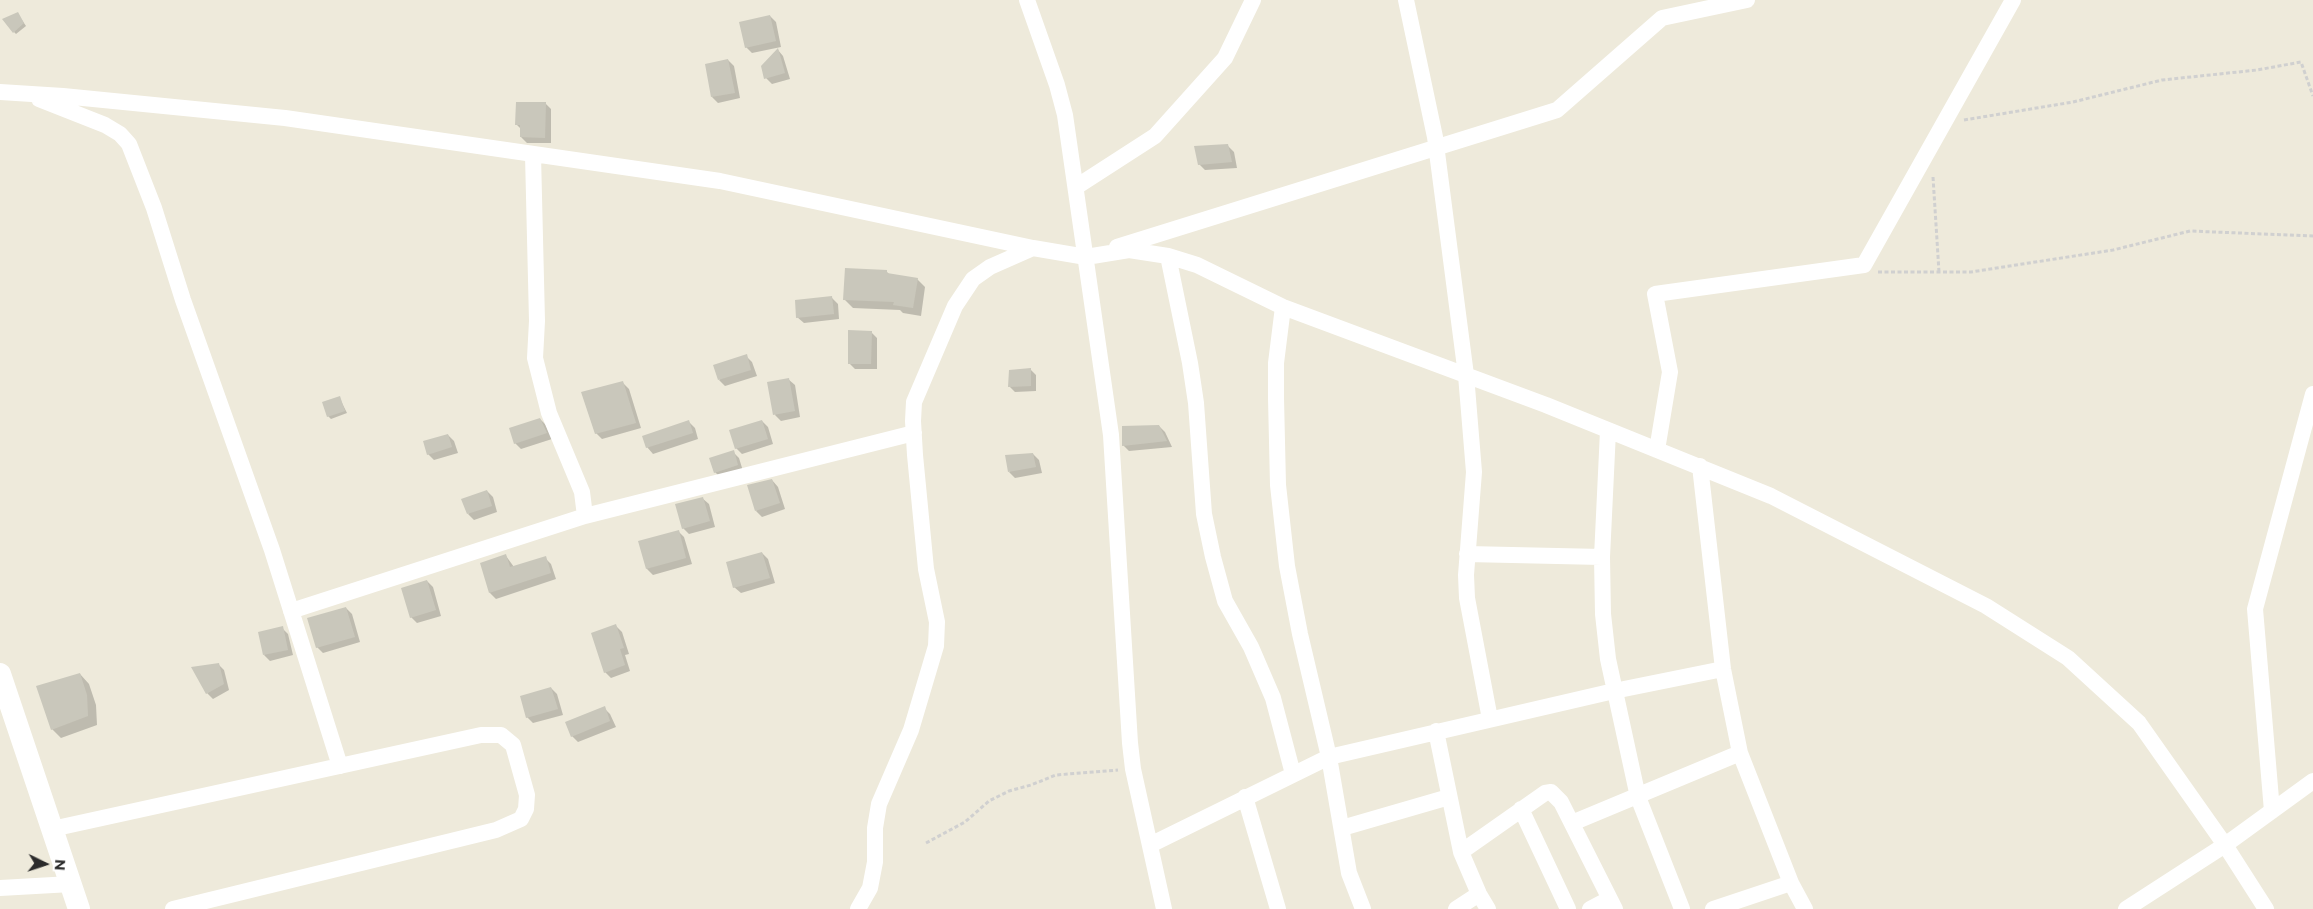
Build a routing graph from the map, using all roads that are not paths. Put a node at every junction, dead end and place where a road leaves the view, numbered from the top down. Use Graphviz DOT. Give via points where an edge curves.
graph roads {
  1 [pos="1027,0"];
  2 [pos="1253,0"];
  3 [pos="1406,0"];
  4 [pos="1747,0"];
  5 [pos="2013,0"];
  6 [pos="0,92"];
  7 [pos="26,93"];
  8 [pos="1437,147"];
  9 [pos="532,155"];
  10 [pos="1076,187"];
  11 [pos="1033,248"];
  12 [pos="1168,256"];
  13 [pos="1086,257"];
  14 [pos="1283,307"];
  15 [pos="1466,375"];
  16 [pos="2313,394"];
  17 [pos="1608,432"];
  18 [pos="914,433"];
  19 [pos="1657,450"];
  20 [pos="1700,466"];
  21 [pos="585,516"];
  22 [pos="1467,554"];
  23 [pos="1602,557"];
  24 [pos="291,611"];
  25 [pos="1723,669"];
  26 [pos="0,674"];
  27 [pos="1614,690"];
  28 [pos="1490,719"];
  29 [pos="1436,731"];
  30 [pos="1740,753"];
  31 [pos="1329,757"];
  32 [pos="340,766"];
  33 [pos="1292,774"];
  34 [pos="2313,781"];
  35 [pos="1245,797"];
  36 [pos="1448,797"];
  37 [pos="1638,797"];
  38 [pos="1521,809"];
  39 [pos="2272,811"];
  40 [pos="1572,823"];
  41 [pos="1342,828"];
  42 [pos="52,829"];
  43 [pos="1150,845"];
  44 [pos="2225,845"];
  45 [pos="1461,852"];
  46 [pos="1791,883"];
  47 [pos="70,884"];
  48 [pos="0,888"];
  49 [pos="1479,894"];
  50 [pos="1612,904"];
  51 [pos="79,909"];
  52 [pos="173,909"];
  53 [pos="858,909"];
  54 [pos="1164,909"];
  55 [pos="1278,909"];
  56 [pos="1364,909"];
  57 [pos="1456,909"];
  58 [pos="1488,909"];
  59 [pos="1568,909"];
  60 [pos="1590,909"];
  61 [pos="1682,909"];
  62 [pos="1713,909"];
  63 [pos="1805,909"];
  64 [pos="2126,909"];
  65 [pos="2266,909"];
  1 -- 10 [label="street" via="1063,107"];
  2 -- 10 [label="street" via="1225,58 1155,136"];
  3 -- 8 [label="street"];
  4 -- 8 [label="street" via="1662,18 1557,110"];
  5 -- 19 [label="street" via="1864,265 1655,294 1670,372"];
  6 -- 7 [label="street"];
  7 -- 9 [label="street" via="285,118"];
  7 -- 24 [label="street" via="105,125 129,144 154,208"];
  8 -- 13 [label="street"];
  8 -- 15 [label="street"];
  9 -- 11 [label="street" via="720,181"];
  9 -- 21 [label="street" via="537,321 535,358 549,413 582,492"];
  10 -- 13 [label="street"];
  11 -- 13 [label="street"];
  11 -- 18 [label="street" via="979,275 955,306 914,402"];
  12 -- 13 [label="street" via="1130,250"];
  12 -- 14 [label="street" via="1197,265"];
  12 -- 33 [label="street" via="1193,379 1204,514 1213,556 1225,601 1251,647 1273,698"];
  13 -- 43 [label="street" via="1110,435 1133,769"];
  14 -- 15 [label="street"];
  14 -- 31 [label="street" via="1276,363 1278,485 1286,566"];
  15 -- 17 [label="street"];
  15 -- 22 [label="street" via="1474,472"];
  16 -- 39 [label="street" via="2255,610"];
  17 -- 19 [label="street"];
  17 -- 23 [label="street"];
  18 -- 21 [label="street"];
  18 -- 53 [label="street" via="926,569 937,622 936,646 910,730 879,804 870,888"];
  19 -- 20 [label="street"];
  20 -- 25 [label="street"];
  20 -- 44 [label="street" via="1771,496 1986,606 2068,658 2139,723"];
  21 -- 24 [label="street"];
  22 -- 23 [label="street"];
  22 -- 28 [label="street" via="1467,598"];
  23 -- 27 [label="street" via="1603,614"];
  24 -- 32 [label="street"];
  25 -- 27 [label="street"];
  25 -- 30 [label="street"];
  26 -- 42 [label="street"];
  27 -- 28 [label="street"];
  27 -- 37 [label="street"];
  28 -- 29 [label="street"];
  29 -- 31 [label="street"];
  29 -- 36 [label="street"];
  30 -- 37 [label="street"];
  30 -- 46 [label="street"];
  31 -- 33 [label="street"];
  31 -- 41 [label="street"];
  32 -- 42 [label="street"];
  32 -- 52 [label="street" via="481,735 501,735 513,745 527,795 526,809 521,818 496,830"];
  33 -- 35 [label="street"];
  34 -- 39 [label="street"];
  35 -- 43 [label="street"];
  35 -- 55 [label="street"];
  36 -- 41 [label="street"];
  36 -- 45 [label="street"];
  37 -- 40 [label="street"];
  37 -- 61 [label="street"];
  38 -- 40 [label="street" via="1551,792 1561,802"];
  38 -- 45 [label="street"];
  38 -- 59 [label="street"];
  39 -- 44 [label="street"];
  40 -- 50 [label="street"];
  41 -- 56 [label="street" via="1349,873"];
  42 -- 47 [label="street"];
  43 -- 54 [label="street"];
  44 -- 64 [label="street"];
  44 -- 65 [label="street"];
  45 -- 49 [label="street"];
  46 -- 62 [label="street"];
  46 -- 63 [label="street"];
  47 -- 48 [label="street"];
  47 -- 51 [label="street"];
  49 -- 57 [label="street"];
  49 -- 58 [label="street"];
  50 -- 60 [label="street"];
}
